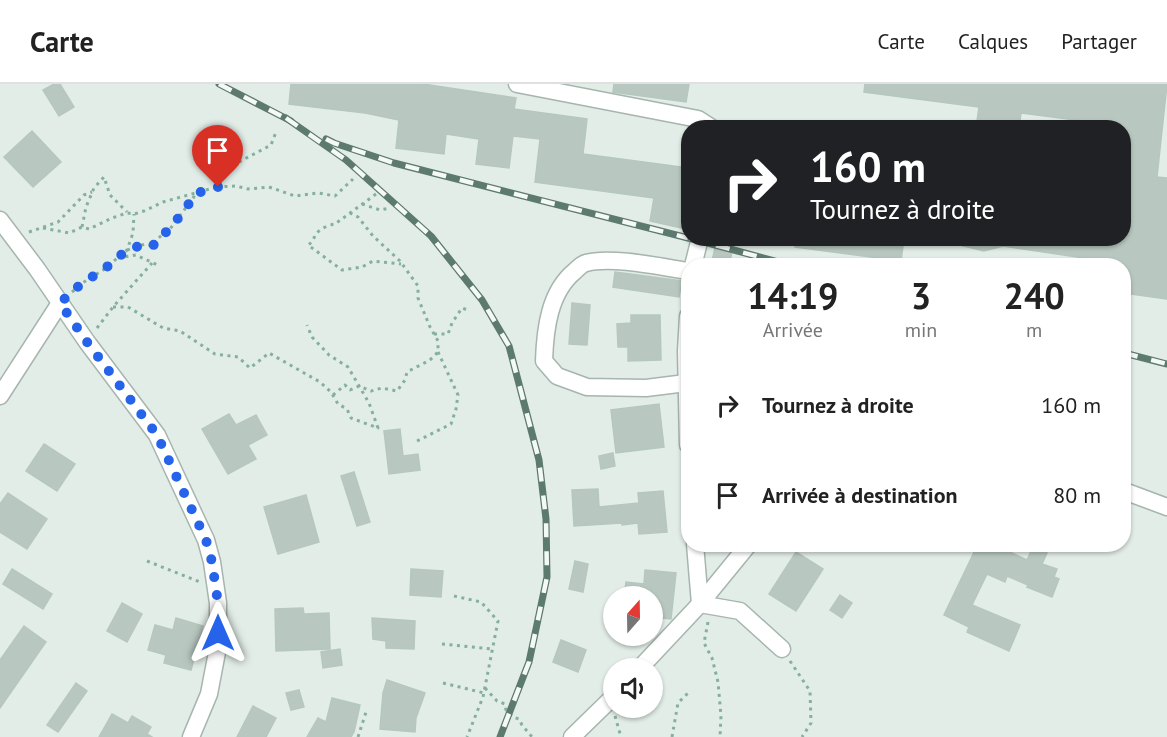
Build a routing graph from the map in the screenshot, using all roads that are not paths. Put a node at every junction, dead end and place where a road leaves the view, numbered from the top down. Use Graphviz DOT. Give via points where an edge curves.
graph roads {
  1 [pos="517,84"];
  2 [pos="700,120"];
  3 [pos="0,220"];
  4 [pos="681,270"];
  5 [pos="60,303"];
  6 [pos="681,384"];
  7 [pos="0,396"];
  8 [pos="1131,494"];
  9 [pos="1167,507"];
  10 [pos="696,552"];
  11 [pos="742,552"];
  12 [pos="700,604"];
  13 [pos="782,649"];
  14 [pos="649,658"];
  15 [pos="603,707"];
  16 [pos="192,737"];
  17 [pos="572,737"];
  1 -- 2 [label="street"];
  3 -- 5 [label="street"];
  4 -- 6 [label="street" via="611,260 585,263 567,277 552,303 544,361 557,376 587,387 646,388"];
  5 -- 7 [label="street"];
  5 -- 16 [label="street" via="157,435 206,540 219,620 209,694"];
  8 -- 9 [label="street"];
  10 -- 12 [label="street"];
  11 -- 12 [label="street"];
  12 -- 13 [label="street" via="740,611"];
  12 -- 14 [label="street"];
  15 -- 17 [label="street"];
}
